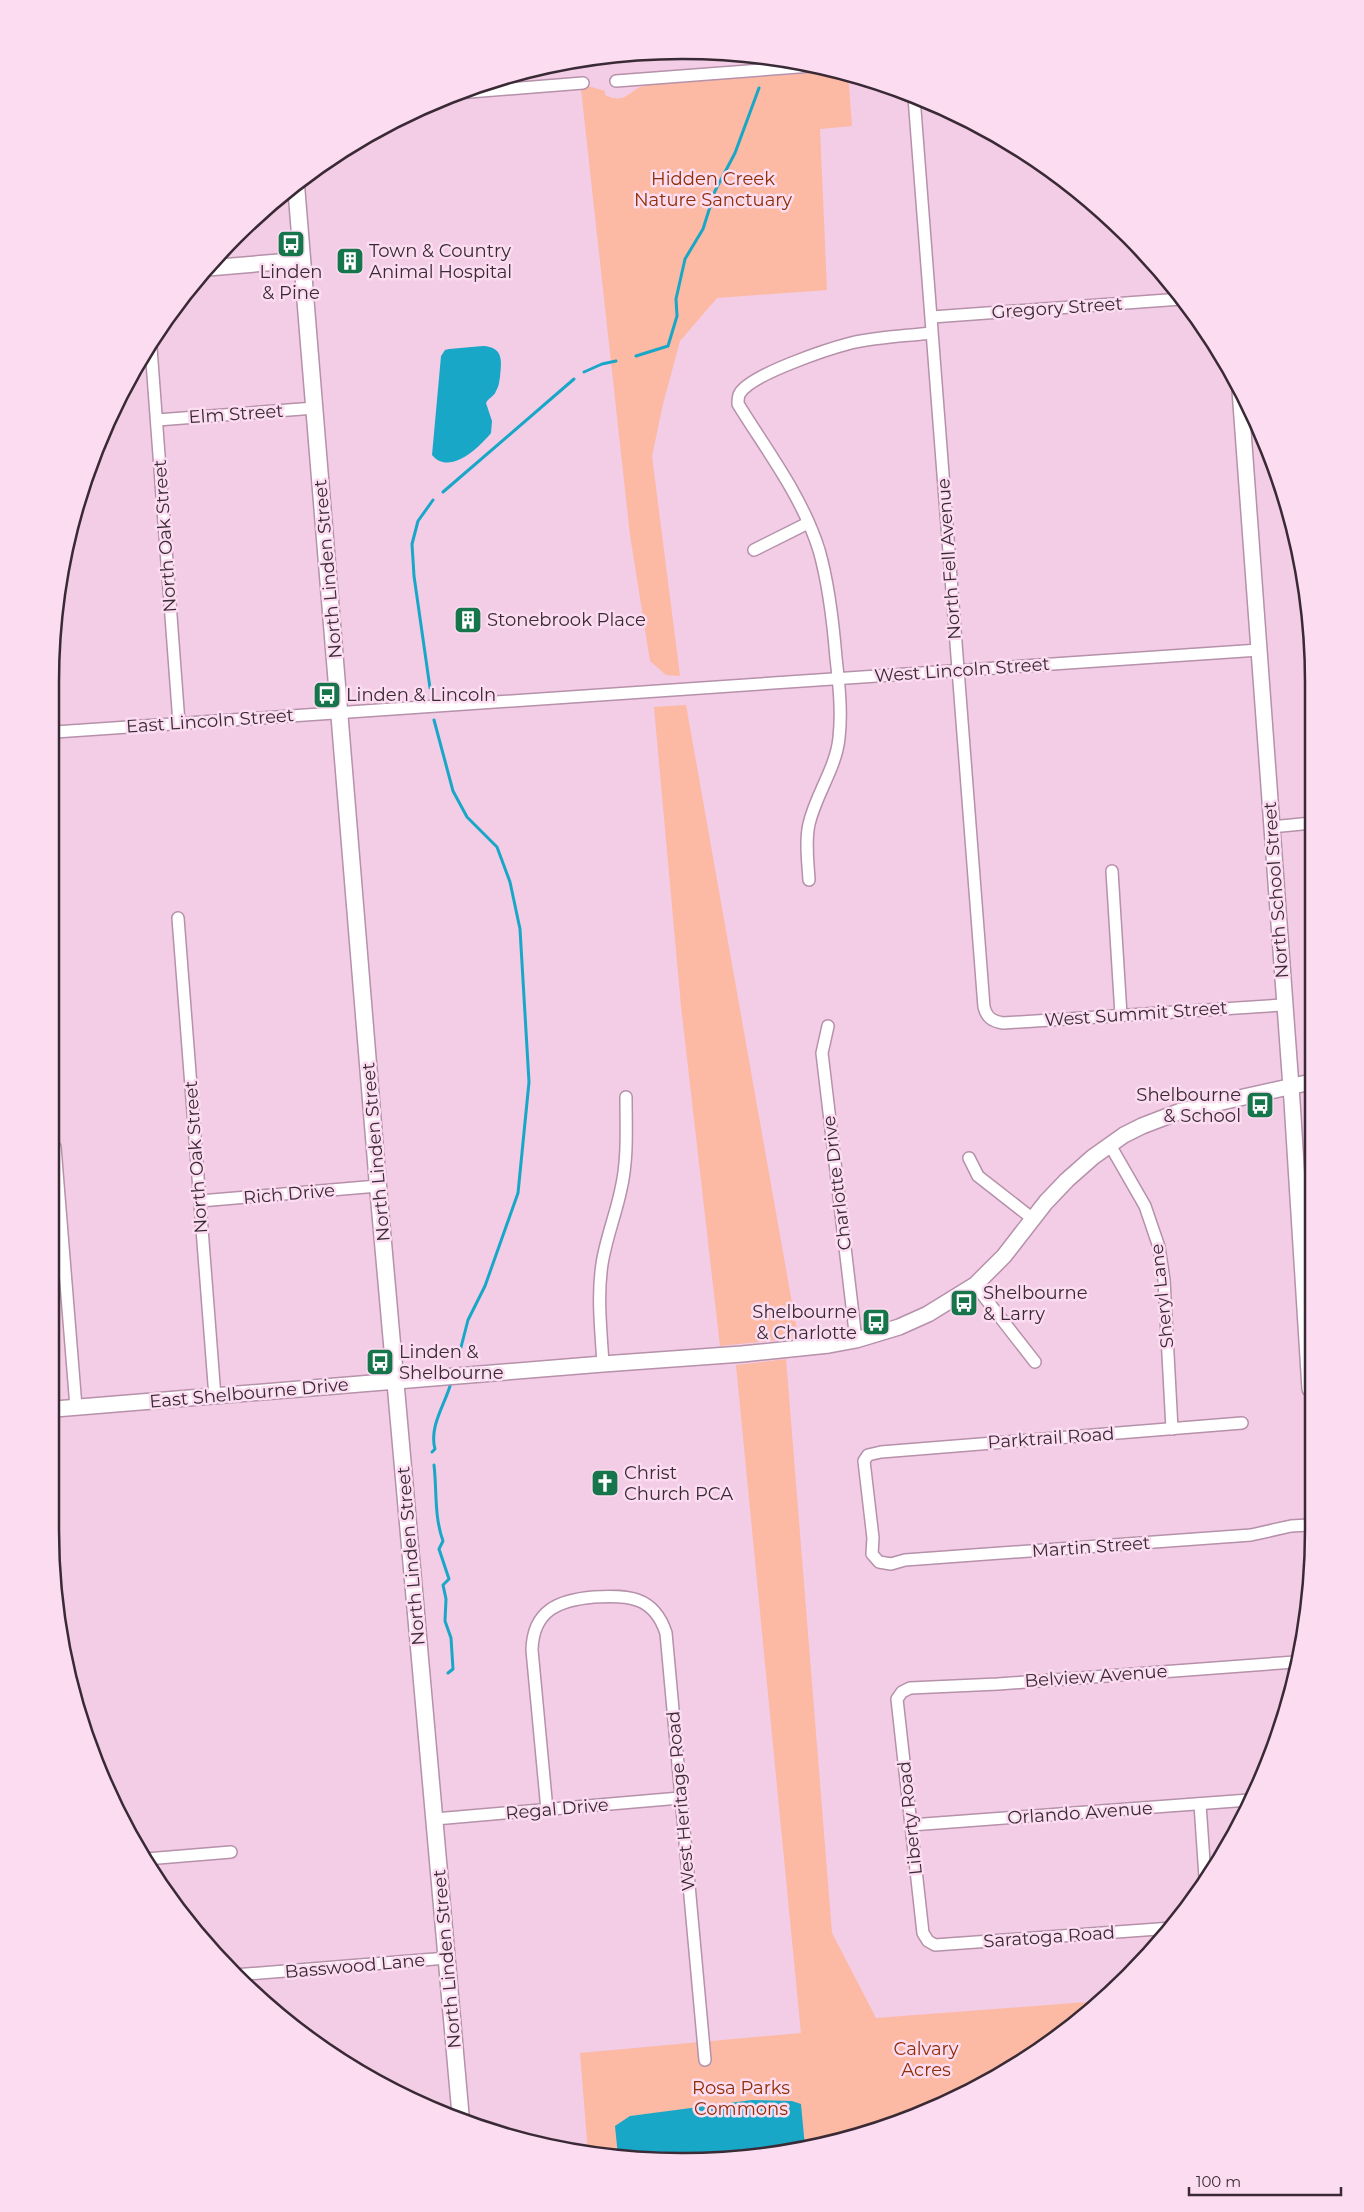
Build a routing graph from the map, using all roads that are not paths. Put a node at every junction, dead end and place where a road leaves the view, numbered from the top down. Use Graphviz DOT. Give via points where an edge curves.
graph roads {
  1 [pos="786,68"];
  2 [pos="616,81"];
  3 [pos="582,83"];
  4 [pos="486,91"];
  5 [pos="915,104"];
  6 [pos="297,193"];
  7 [pos="302,260"];
  8 [pos="216,267"];
  9 [pos="1173,300"];
  10 [pos="932,317"];
  11 [pos="932,333"];
  12 [pos="152,355"];
  13 [pos="1241,406"];
  14 [pos="314,408"];
  15 [pos="156,420"];
  16 [pos="808,523"];
  17 [pos="754,550"];
  18 [pos="1259,650"];
  19 [pos="958,670"];
  20 [pos="838,678"];
  21 [pos="664,690"];
  22 [pos="340,711"];
  23 [pos="179,723"];
  24 [pos="59,732"];
  25 [pos="1305,825"];
  26 [pos="1271,827"];
  27 [pos="1112,871"];
  28 [pos="809,880"];
  29 [pos="178,918"];
  30 [pos="1283,1005"];
  31 [pos="1120,1015"];
  32 [pos="990,1019"];
  33 [pos="828,1026"];
  34 [pos="1305,1084"];
  35 [pos="1291,1087"];
  36 [pos="626,1097"];
  37 [pos="1110,1145"];
  38 [pos="969,1158"];
  39 [pos="378,1186"];
  40 [pos="59,1197"];
  41 [pos="200,1201"];
  42 [pos="1033,1219"];
  43 [pos="975,1284"];
  44 [pos="1305,1310"];
  45 [pos="856,1340"];
  46 [pos="1035,1362"];
  47 [pos="603,1364"];
  48 [pos="395,1381"];
  49 [pos="215,1397"];
  50 [pos="76,1407"];
  51 [pos="59,1409"];
  52 [pos="1242,1422"];
  53 [pos="1172,1428"];
  54 [pos="1305,1525"];
  55 [pos="875,1557"];
  56 [pos="1291,1662"];
  57 [pos="900,1695"];
  58 [pos="680,1798"];
  59 [pos="1244,1800"];
  60 [pos="1200,1804"];
  61 [pos="547,1810"];
  62 [pos="435,1819"];
  63 [pos="911,1825"];
  64 [pos="231,1852"];
  65 [pos="153,1858"];
  66 [pos="1204,1869"];
  67 [pos="1161,1929"];
  68 [pos="928,1941"];
  69 [pos="447,1958"];
  70 [pos="244,1974"];
  71 [pos="705,2060"];
  72 [pos="460,2112"];
  1 -- 2 [label="street"];
  3 -- 4 [label="street"];
  5 -- 10 [label="street, North Fell Avenue"];
  6 -- 7 [label="main road, North Linden Street"];
  7 -- 8 [label="street"];
  7 -- 14 [label="main road, North Linden Street"];
  9 -- 10 [label="street, Gregory Street"];
  10 -- 11 [label="street, North Fell Avenue"];
  11 -- 16 [label="street" via="853,343 822,351 788,364 741,391 738,404 767,447"];
  11 -- 19 [label="street, North Fell Avenue"];
  12 -- 15 [label="street, North Oak Street"];
  13 -- 18 [label="street, North School Street"];
  14 -- 15 [label="street, Elm Street"];
  14 -- 22 [label="main road, North Linden Street"];
  15 -- 23 [label="street, North Oak Street"];
  16 -- 17 [label="street"];
  16 -- 20 [label="street" via="830,596"];
  18 -- 19 [label="street, West Lincoln Street"];
  18 -- 26 [label="street, North School Street"];
  19 -- 20 [label="street, West Lincoln Street"];
  19 -- 32 [label="street, North Fell Avenue" via="984,1007"];
  20 -- 21 [label="street, West Lincoln Street"];
  20 -- 28 [label="street" via="839,739 809,824"];
  21 -- 22 [label="street, East Lincoln Street"];
  22 -- 23 [label="street, East Lincoln Street"];
  22 -- 39 [label="main road, North Linden Street"];
  23 -- 24 [label="street, East Lincoln Street"];
  25 -- 26 [label="street"];
  26 -- 30 [label="street, North School Street"];
  27 -- 31 [label="street"];
  29 -- 41 [label="street, North Oak Street"];
  30 -- 31 [label="street, West Summit Street"];
  30 -- 35 [label="street, North School Street"];
  31 -- 32 [label="street, West Summit Street" via="1003,1023"];
  33 -- 45 [label="street, Charlotte Drive" via="822,1053"];
  34 -- 35 [label="street"];
  35 -- 37 [label="street, East Shelbourne Drive" via="1181,1111 1142,1126"];
  35 -- 44 [label="street, North School Street"];
  36 -- 47 [label="street" via="624,1176 600,1279"];
  37 -- 42 [label="street, East Shelbourne Drive" via="1067,1180"];
  37 -- 53 [label="street, Sheryl Lane" via="1145,1206 1159,1247 1164,1280"];
  38 -- 42 [label="street" via="978,1176"];
  39 -- 41 [label="street, Rich Drive"];
  39 -- 48 [label="main road, North Linden Street"];
  40 -- 50 [label="street"];
  41 -- 49 [label="street, North Oak Street"];
  42 -- 43 [label="street, East Shelbourne Drive" via="1004,1256"];
  43 -- 45 [label="street, East Shelbourne Drive" via="930,1313 899,1327"];
  43 -- 46 [label="street"];
  45 -- 47 [label="street, East Shelbourne Drive" via="829,1346"];
  47 -- 48 [label="street, East Shelbourne Drive"];
  48 -- 49 [label="street, East Shelbourne Drive"];
  48 -- 62 [label="main road, North Linden Street"];
  49 -- 50 [label="street, East Shelbourne Drive"];
  50 -- 51 [label="street, East Shelbourne Drive"];
  52 -- 53 [label="street, Parktrail Road"];
  53 -- 55 [label="street, Parktrail Road" via="868,1455 864,1461 872,1554"];
  54 -- 55 [label="street, Martin Street" via="1251,1535 905,1560 891,1564 879,1562"];
  56 -- 57 [label="street, Belview Avenue" via="910,1688"];
  57 -- 63 [label="street, Liberty Road" via="897,1703"];
  58 -- 61 [label="street, Regal Drive"];
  58 -- 61 [label="street, West Heritage Road" via="663,1626 655,1613 637,1599 592,1597 556,1604 545,1614 534,1635 532,1650"];
  58 -- 71 [label="street, West Heritage Road"];
  59 -- 60 [label="street, Orlando Avenue"];
  60 -- 63 [label="street, Orlando Avenue"];
  60 -- 66 [label="street"];
  61 -- 62 [label="street, Regal Drive"];
  62 -- 69 [label="main road, North Linden Street"];
  63 -- 68 [label="street, Liberty Road" via="923,1934"];
  64 -- 65 [label="street"];
  67 -- 68 [label="street, Saratoga Road" via="935,1945"];
  69 -- 70 [label="street, Basswood Lane"];
  69 -- 72 [label="main road, North Linden Street"];
}
